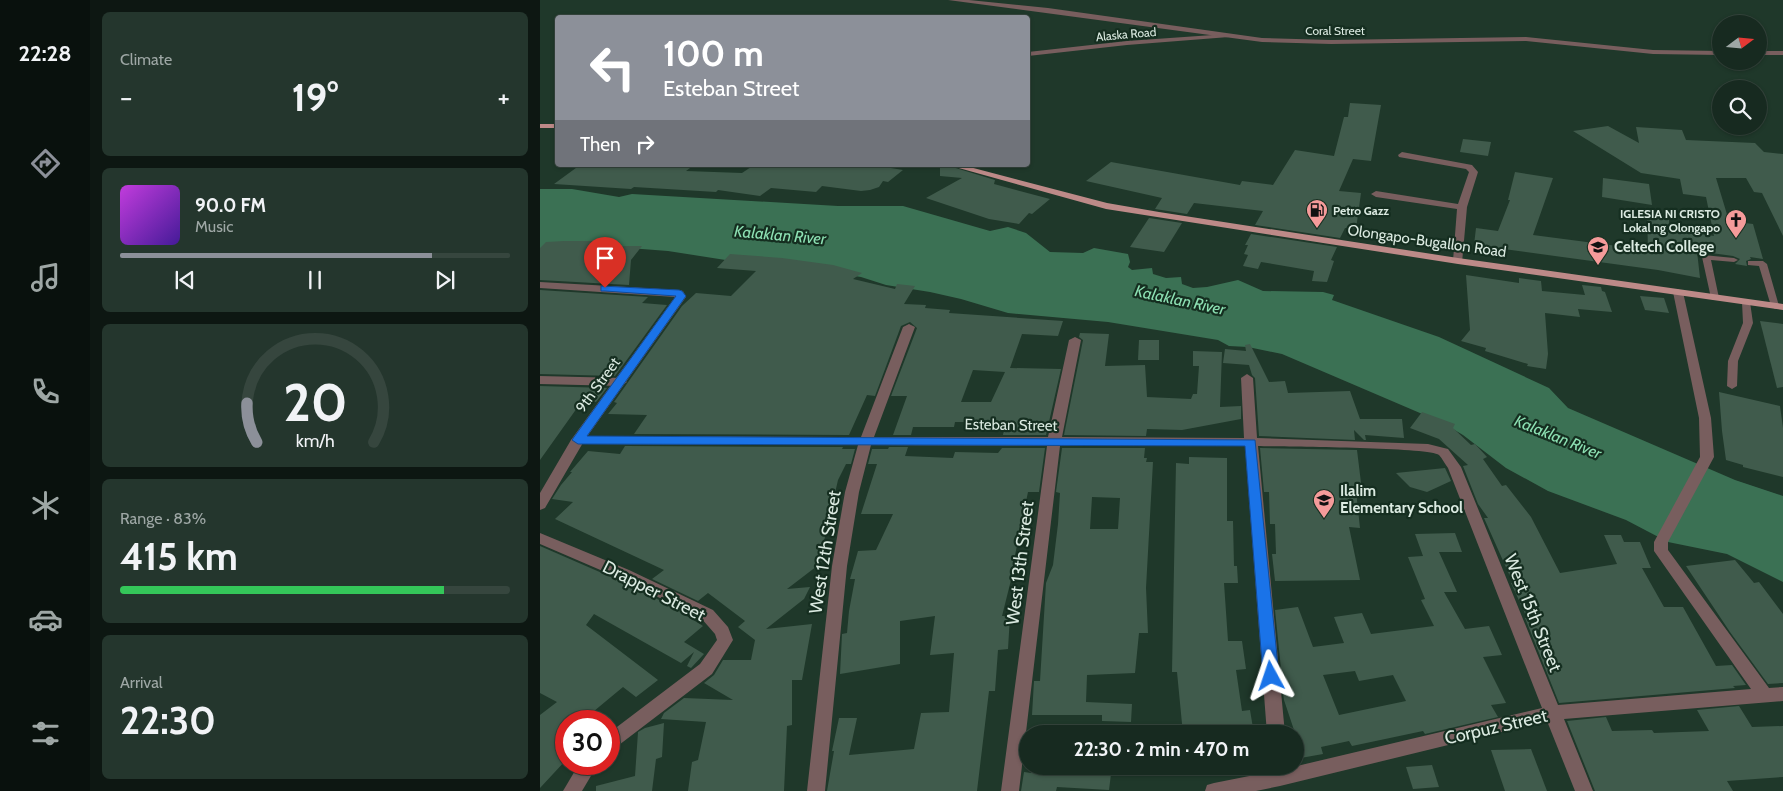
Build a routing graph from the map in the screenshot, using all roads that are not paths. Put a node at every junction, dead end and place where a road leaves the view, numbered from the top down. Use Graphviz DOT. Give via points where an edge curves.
graph roads {
  1 [pos="951,0"];
  2 [pos="1227,36"];
  3 [pos="1712,53"];
  4 [pos="1768,53"];
  5 [pos="1783,53"];
  6 [pos="1030,54"];
  7 [pos="540,126"];
  8 [pos="555,126"];
  9 [pos="1402,154"];
  10 [pos="960,167"];
  11 [pos="1376,194"];
  12 [pos="1462,207"];
  13 [pos="1734,260"];
  14 [pos="1458,261"];
  15 [pos="1751,263"];
  16 [pos="540,285"];
  17 [pos="1678,292"];
  18 [pos="1715,298"];
  19 [pos="1746,302"];
  20 [pos="1779,307"];
  21 [pos="909,327"];
  22 [pos="1074,340"];
  23 [pos="1248,378"];
  24 [pos="540,380"];
  25 [pos="621,382"];
  26 [pos="1732,386"];
  27 [pos="578,440"];
  28 [pos="866,440"];
  29 [pos="1054,442"];
  30 [pos="1251,442"];
  31 [pos="1443,452"];
  32 [pos="540,505"];
  33 [pos="540,538"];
  34 [pos="1774,695"];
  35 [pos="1551,713"];
  36 [pos="1275,725"];
  37 [pos="620,735"];
  38 [pos="1304,767"];
  39 [pos="582,775"];
  40 [pos="1274,775"];
  41 [pos="1256,787"];
  42 [pos="572,791"];
  43 [pos="816,791"];
  44 [pos="1010,791"];
  45 [pos="1214,791"];
  46 [pos="1584,791"];
  1 -- 2 [label="street, Coral Street" via="1048,10"];
  2 -- 3 [label="street, Coral Street" via="1331,42 1526,39 1653,52"];
  2 -- 6 [label="lane, Alaska Road"];
  4 -- 5 [label="street"];
  7 -- 8 [label="main road"];
  9 -- 12 [label="street" via="1469,167 1474,172"];
  10 -- 14 [label="main road, Olongapo-Bugallon Road" via="1106,206"];
  11 -- 12 [label="street"];
  12 -- 14 [label="street"];
  13 -- 18 [label="lane" via="1706,257"];
  14 -- 17 [label="main road, Olongapo-Bugallon Road"];
  15 -- 20 [label="lane" via="1763,264"];
  16 -- 25 [label="street, 9th Street" via="680,294 680,300"];
  17 -- 18 [label="main road, Olongapo-Bugallon Road"];
  17 -- 34 [label="street" via="1705,418 1707,457 1661,542 1662,552"];
  18 -- 19 [label="main road, Olongapo-Bugallon Road"];
  19 -- 20 [label="main road, Olongapo-Bugallon Road"];
  19 -- 26 [label="lane" via="1748,323 1733,361"];
  21 -- 28 [label="street, West 12th Street"];
  22 -- 29 [label="street, West 13th Street"];
  23 -- 30 [label="street"];
  24 -- 25 [label="street"];
  25 -- 27 [label="street, 9th Street"];
  27 -- 28 [label="street, Esteban Street"];
  27 -- 32 [label="street, 9th Street"];
  28 -- 29 [label="street, Esteban Street"];
  28 -- 43 [label="street, West 12th Street" via="852,491 836,594"];
  29 -- 30 [label="street, Esteban Street"];
  29 -- 44 [label="street, West 13th Street"];
  30 -- 31 [label="street, Esteban Street" via="1428,448"];
  30 -- 36 [label="street"];
  31 -- 35 [label="street, West 15th Street" via="1454,467"];
  33 -- 37 [label="street, Drapper Street" via="707,614 722,631 725,640 706,669"];
  34 -- 35 [label="street, Corpuz Street"];
  35 -- 38 [label="street, Corpuz Street"];
  35 -- 46 [label="street, West 15th Street"];
  39 -- 42 [label="street"];
  40 -- 41 [label="street, Corpuz Street"];
  41 -- 45 [label="street, Corpuz Street"];
}
